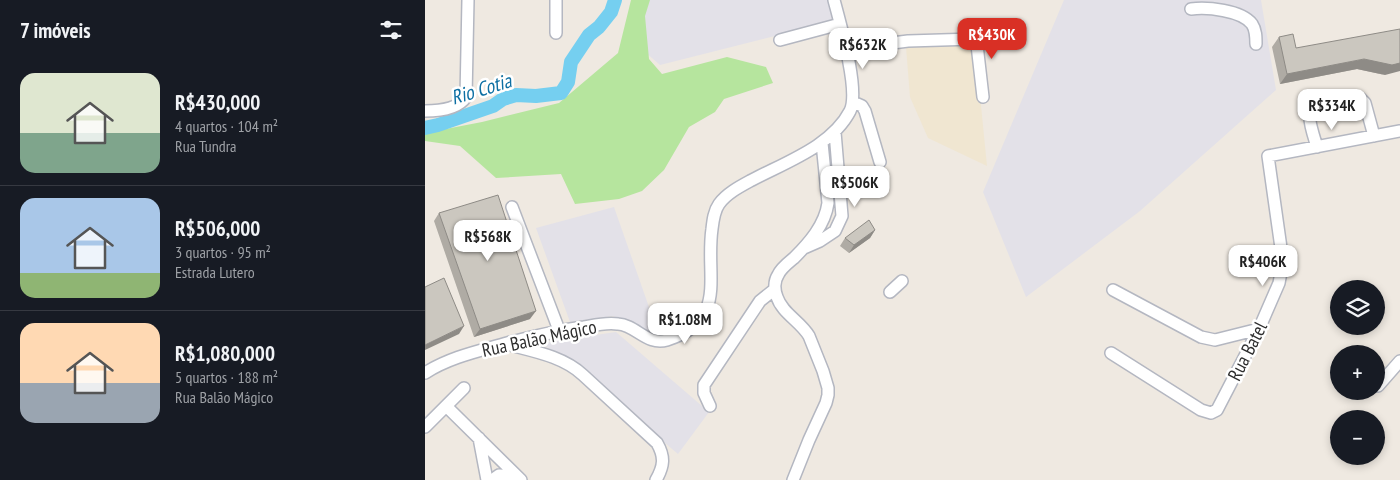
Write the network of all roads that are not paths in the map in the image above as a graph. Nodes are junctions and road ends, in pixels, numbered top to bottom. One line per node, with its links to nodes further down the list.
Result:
1 (468, 0): 12 (street)
2 (556, 0): 6 (street)
3 (834, 0): 5 (street)
4 (1191, 9): 8 (street)
5 (840, 24): 7 (street); 9 (street)
6 (556, 33)
7 (780, 40)
8 (1256, 44)
9 (846, 49): 10 (street); 11 (street)
10 (983, 97)
11 (853, 102): 13 (street, Rua Balão Mágico); 18 (street)
12 (425, 111)
13 (835, 132): 16 (street, Rua Balão Mágico); 21 (street)
14 (1400, 132): 15 (street, Rua Batel)
15 (1374, 136): 17 (street, Rua Batel); 17 (street)
16 (822, 142): 20 (street); 28 (street, Rua Balão Mágico)
17 (1317, 148): 27 (street, Rua Batel)
18 (879, 162)
19 (512, 207): 28 (street)
20 (825, 217): 21 (street); 22 (street)
21 (835, 231): 22 (street)
22 (803, 249): 24 (street)
23 (902, 281): 26 (street)
24 (775, 289): 36 (street); 43 (street)
25 (1113, 290): 27 (street)
26 (890, 292)
27 (1259, 329): 30 (street, Rua Batel)
28 (559, 330): 29 (street, Rua Balão Mágico)
29 (504, 344): 32 (street, Rua Balão Mágico); 42 (street)
30 (1111, 353)
31 (1400, 361): 33 (street)
32 (425, 373)
33 (1385, 378)
34 (464, 388): 35 (street)
35 (446, 406): 37 (street); 38 (street)
36 (710, 406)
37 (425, 427)
38 (479, 438): 39 (street); 41 (street)
39 (487, 480)
40 (491, 480): 41 (street)
41 (521, 480)
42 (656, 480)
43 (793, 480)

